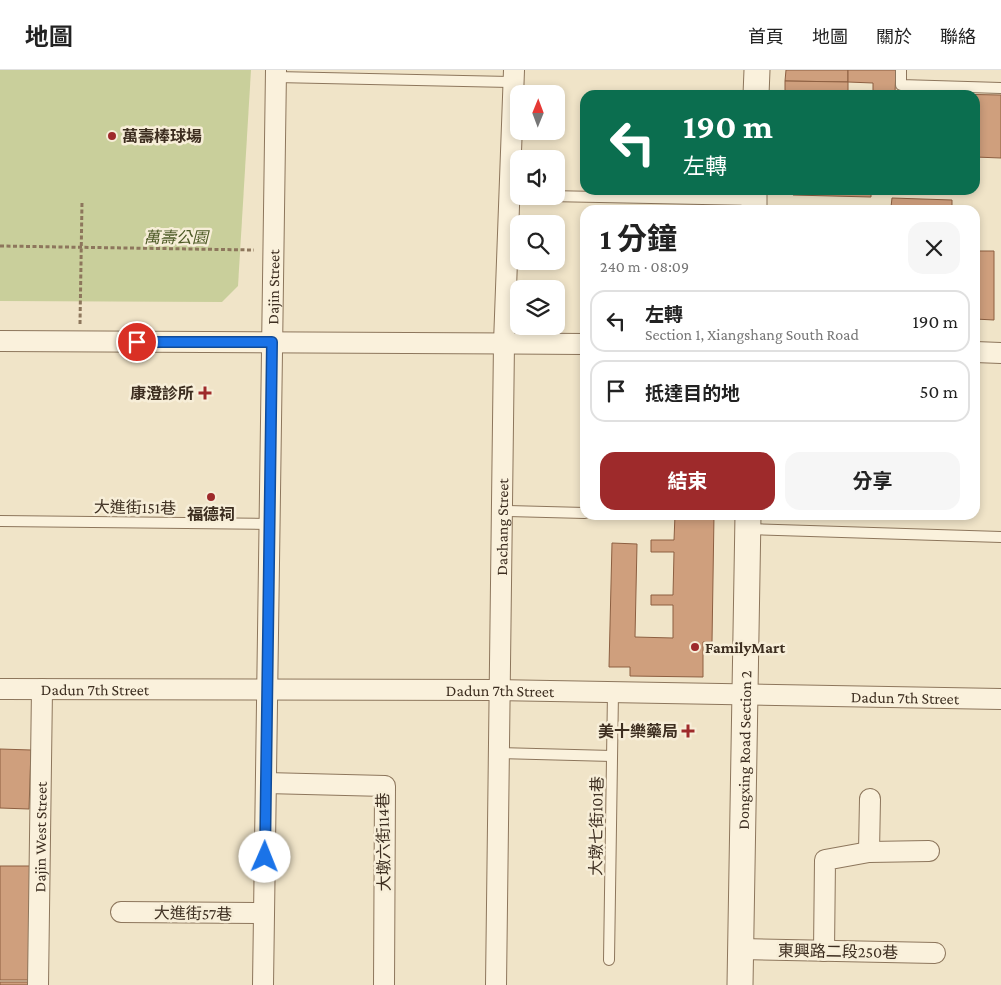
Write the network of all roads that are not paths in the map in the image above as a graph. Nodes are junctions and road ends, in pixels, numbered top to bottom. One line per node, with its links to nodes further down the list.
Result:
1 (757, 70): 6 (street)
2 (902, 70): 5 (lane)
3 (276, 73): 4 (lane); 12 (street, Dajin Street)
4 (514, 76): 7 (street, Dachang Street)
5 (1001, 88)
6 (756, 90)
7 (514, 150)
8 (565, 196): 9 (lane)
9 (754, 200)
10 (513, 205): 13 (street, Dachang Street)
11 (0, 340): 12 (street)
12 (272, 342): 13 (street); 21 (street, Dajin Street)
13 (504, 344): 14 (street); 17 (street, Dachang Street)
14 (580, 344)
15 (980, 352): 16 (street)
16 (1001, 353)
17 (503, 512): 18 (lane); 26 (street, Dachang Street)
18 (580, 513)
19 (0, 521): 21 (lane, 大進街151巷)
20 (748, 522): 22 (lane); 28 (street, Dongxing Road Section 2)
21 (270, 524): 25 (street, Dajin Street)
22 (1001, 537)
23 (0, 689): 24 (street, Dadun 7th Street)
24 (42, 689): 25 (street, Dadun 7th Street); 42 (street, Dajin West Street)
25 (267, 689): 26 (street, Dadun 7th Street); 32 (street, Dajin Street)
26 (499, 690): 27 (street, Dadun 7th Street); 30 (street, Dachang Street)
27 (613, 692): 28 (street, Dadun 7th Street); 31 (lane, 大墩七街101巷)
28 (745, 694): 29 (street, Dadun 7th Street); 38 (street, Dongxing Road Section 2)
29 (1001, 699)
30 (499, 753): 31 (lane); 45 (street, Dachang Street)
31 (612, 756): 41 (lane, 大墩七街101巷)
32 (266, 783): 37 (street, Dajin Street); 44 (street, 大墩六街114巷)
33 (870, 799): 35 (street)
34 (929, 851): 35 (street)
35 (869, 852): 39 (street)
36 (121, 912): 37 (street, 大進街57巷)
37 (264, 913): 43 (street, Dajin Street)
38 (741, 949): 39 (street, 東興路二段250巷); 46 (street, Dongxing Road Section 2)
39 (824, 951): 40 (street, 東興路二段250巷)
40 (935, 953)
41 (609, 960)
42 (38, 985)
43 (263, 985)
44 (384, 985)
45 (496, 985)
46 (740, 985)

